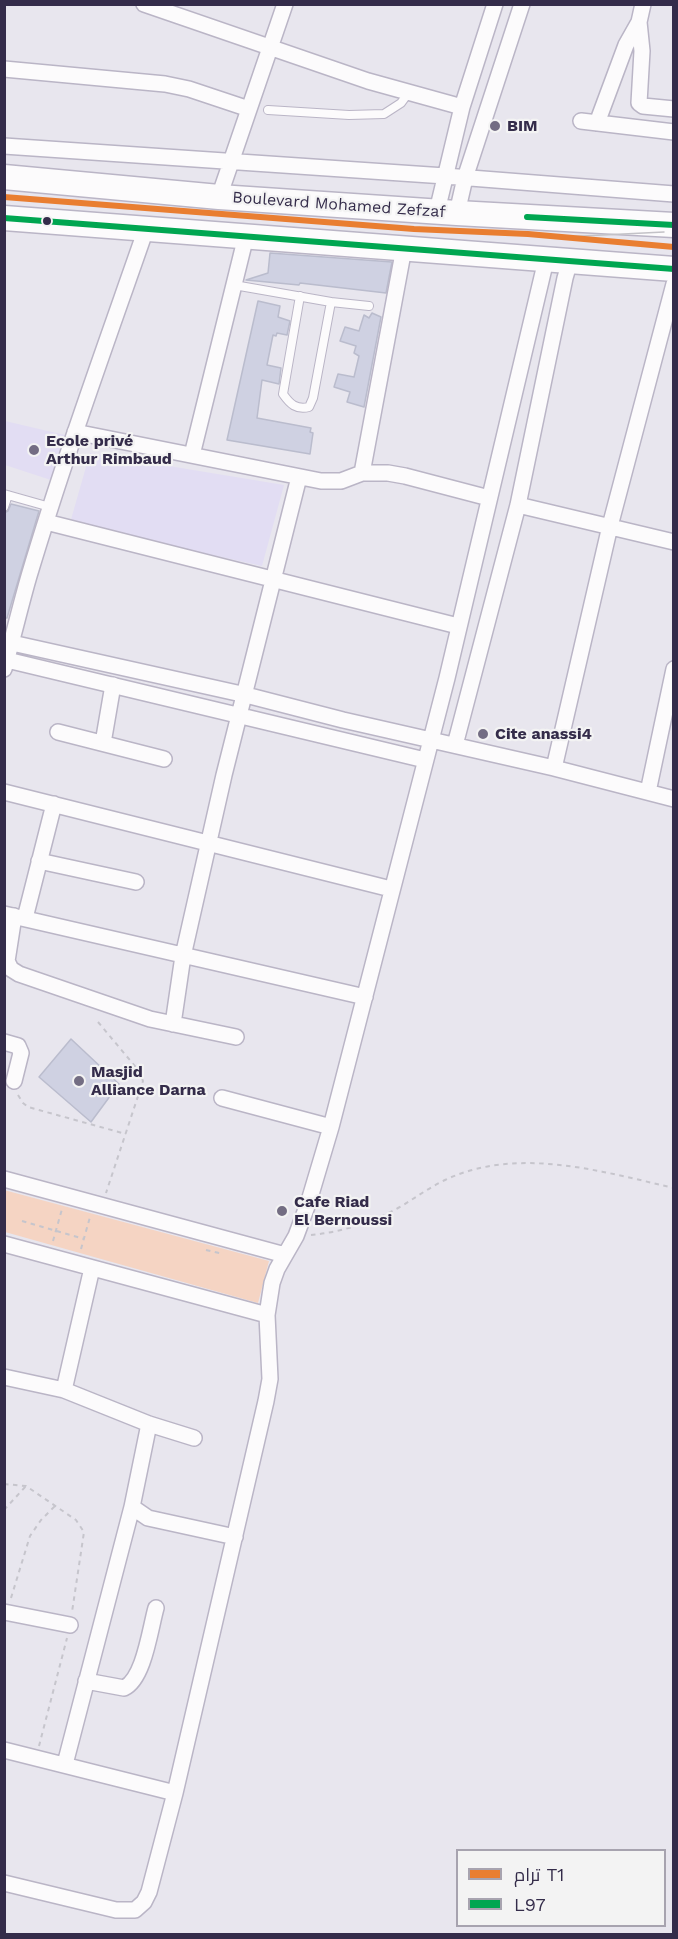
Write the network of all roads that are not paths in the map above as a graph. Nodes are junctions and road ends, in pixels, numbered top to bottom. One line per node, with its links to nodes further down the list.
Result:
1 (144, 4): 7 (street)
2 (285, 4): 7 (street)
3 (495, 4): 10 (street)
4 (522, 4): 19 (street)
5 (643, 4): 6 (street)
6 (639, 22): 13 (street); 14 (street)
7 (271, 48): 9 (street); 11 (street)
8 (4, 69): 11 (street)
9 (408, 92): 10 (street); 12 (lane)
10 (462, 107): 17 (street)
11 (249, 109): 16 (street)
12 (268, 110)
13 (674, 110)
14 (674, 132)
15 (4, 146): 16 (street)
16 (231, 162): 17 (street); 21 (street)
17 (445, 176): 19 (street); 22 (street)
18 (4, 177): 21 (main road, Boulevard Mohamed Zefzaf)
19 (465, 178): 20 (street); 22 (street)
20 (674, 194)
21 (219, 197): 22 (main road, Boulevard Mohamed Zefzaf)
22 (447, 212): 24 (main road, Boulevard Mohamed Zefzaf)
23 (4, 218): 25 (main road)
24 (674, 225)
25 (146, 229): 26 (main road); 36 (street)
26 (246, 236): 27 (main road); 32 (street)
27 (404, 249): 28 (main road); 38 (street)
28 (546, 260): 29 (main road); 41 (street)
29 (570, 261): 30 (main road); 42 (street)
30 (674, 269)
31 (674, 284): 45 (street)
32 (234, 285): 33 (lane); 37 (street)
33 (300, 296): 34 (lane); 34 (lane)
34 (331, 302): 35 (lane)
35 (369, 306)
36 (75, 432): 37 (street); 44 (street)
37 (192, 455): 39 (street)
38 (362, 472): 39 (street); 41 (street)
39 (299, 477): 47 (street)
40 (6, 494): 43 (lane); 44 (lane)
41 (489, 498): 48 (street)
42 (518, 505): 45 (street); 58 (street)
43 (4, 507)
44 (48, 515): 47 (street); 49 (street)
45 (610, 526): 46 (street); 61 (street)
46 (674, 542)
47 (274, 580): 48 (street); 53 (street)
48 (458, 626): 56 (street)
49 (12, 643): 50 (street); 53 (street)
50 (6, 664): 52 (street)
51 (674, 669): 63 (street)
52 (113, 685): 54 (street); 57 (street)
53 (246, 694): 54 (street); 56 (street)
54 (239, 716): 60 (street); 66 (street)
55 (58, 732): 57 (street)
56 (431, 739): 58 (street); 60 (street)
57 (103, 743): 59 (street)
58 (455, 745): 61 (street)
59 (164, 759)
60 (424, 760): 69 (street)
61 (554, 768): 63 (street)
62 (4, 792): 65 (street)
63 (648, 792): 64 (street)
64 (674, 799)
65 (54, 804): 66 (street); 67 (street)
66 (209, 843): 69 (street); 71 (street)
67 (39, 861): 68 (street); 70 (street)
68 (136, 882)
69 (391, 889): 72 (street)
70 (14, 916): 71 (street); 73 (street)
71 (183, 956): 72 (street); 73 (street)
72 (365, 997): 78 (street)
73 (173, 1024): 74 (street)
74 (236, 1037)
75 (4, 1042): 76 (street)
76 (14, 1081)
77 (222, 1098): 78 (street)
78 (331, 1126): 81 (street)
79 (4, 1179): 81 (street)
80 (4, 1244): 82 (street)
81 (285, 1255): 83 (street)
82 (92, 1268): 83 (street); 85 (street)
83 (267, 1315): 89 (street)
84 (4, 1377): 85 (street)
85 (64, 1390): 86 (street)
86 (149, 1424): 87 (street); 88 (street)
87 (194, 1438)
88 (132, 1507): 89 (street); 93 (street)
89 (235, 1537): 96 (street)
90 (156, 1608): 93 (street)
91 (5, 1612): 92 (street)
92 (70, 1625)
93 (86, 1681): 95 (street)
94 (4, 1750): 95 (street)
95 (65, 1764): 96 (street)
96 (175, 1793): 97 (street)
97 (4, 1883)

